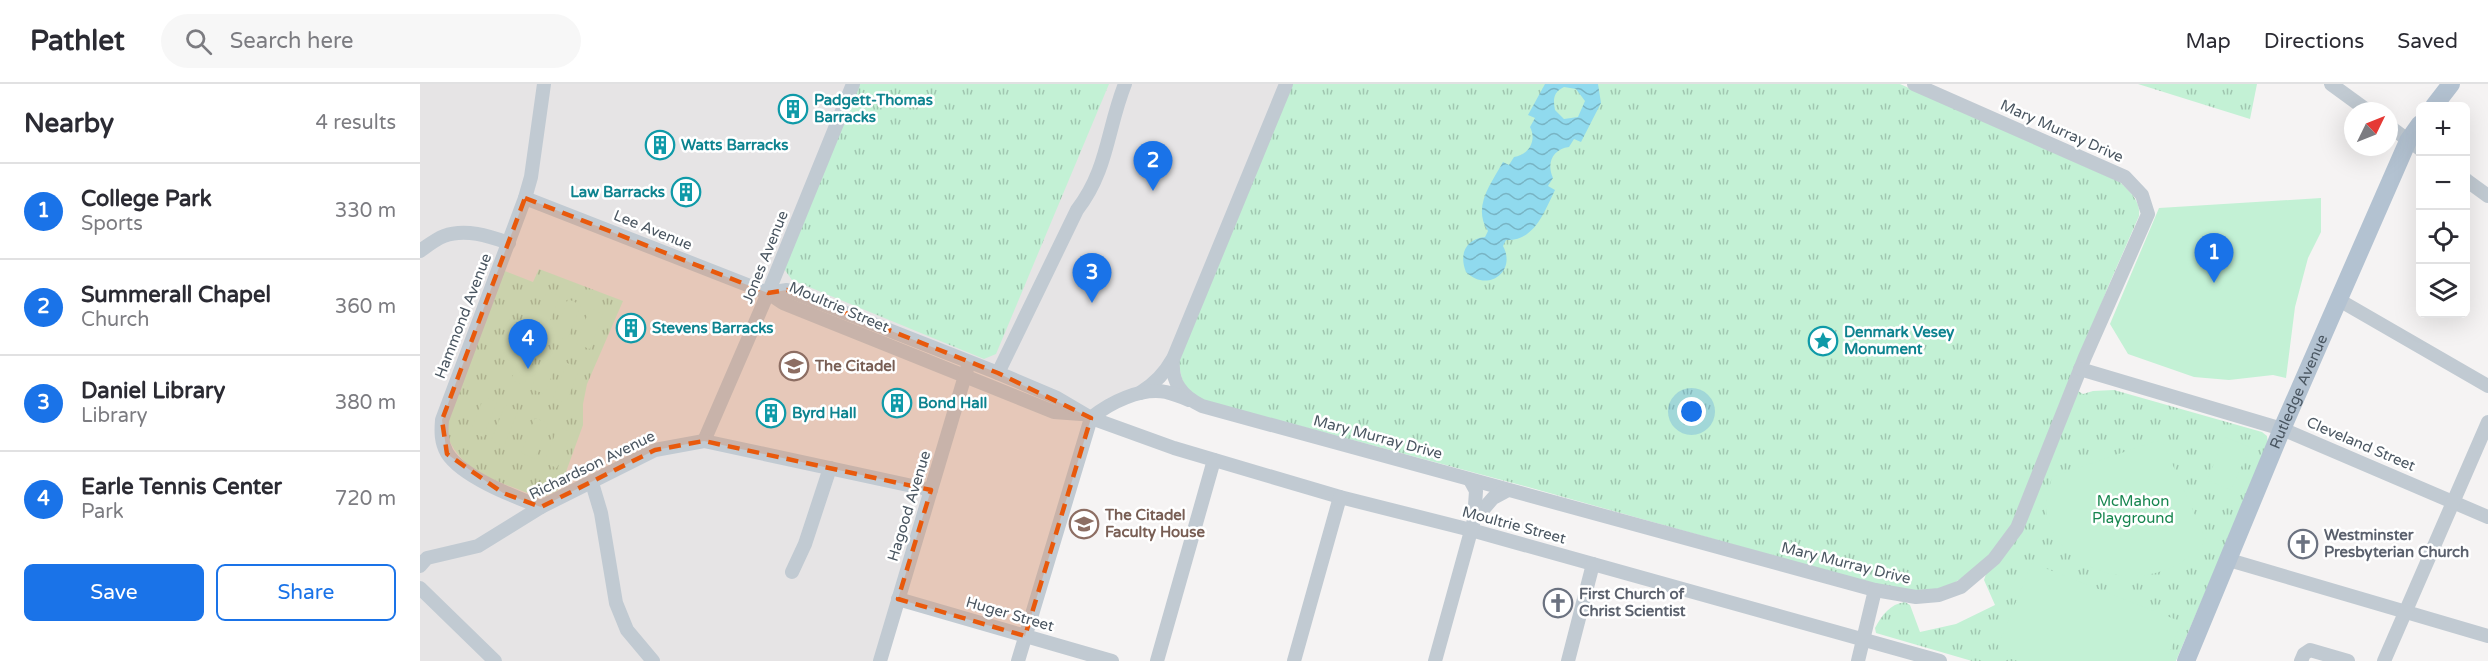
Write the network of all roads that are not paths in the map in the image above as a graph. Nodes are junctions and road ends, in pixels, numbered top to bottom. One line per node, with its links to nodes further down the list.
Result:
1 (544, 84): 14 (street, Hammond Avenue)
2 (853, 84): 17 (street, Jones Avenue)
3 (1125, 84): 22 (street)
4 (1286, 84): 19 (street)
5 (1914, 84): 21 (street, Mary Murray Drive)
6 (2331, 84): 8 (street)
7 (2451, 84): 9 (main road)
8 (2356, 102)
9 (2437, 102)
10 (2398, 133): 11 (street)
11 (2414, 145): 18 (main road, Rutledge Avenue)
12 (2470, 183): 13 (street)
13 (2488, 196)
14 (525, 198): 15 (street, Hammond Avenue); 17 (street, Lee Avenue)
15 (508, 243): 16 (street); 39 (street, Hammond Avenue)
16 (420, 251)
17 (768, 294): 20 (street, Moultrie Street); 23 (street, Moultrie Street); 30 (street, Jones Avenue)
18 (2339, 300): 24 (street); 29 (main road, Rutledge Avenue)
19 (1173, 359): 25 (street); 26 (street)
20 (969, 362): 22 (street, Moultrie Street); 23 (street, Hagood Avenue)
21 (2080, 369): 29 (street, Cleveland Street); 47 (street, Mary Murray Drive)
22 (998, 373): 27 (street, Moultrie Street)
23 (964, 376): 27 (street, Moultrie Street); 35 (street, Hagood Avenue)
24 (2488, 386)
25 (1138, 394): 26 (street, Mary Murray Drive); 27 (street)
26 (1191, 400): 33 (street, Mary Murray Drive)
27 (1087, 416): 31 (street, Moultrie Street); 50 (street)
28 (2488, 422): 38 (street)
29 (2282, 429): 38 (street, Cleveland Street); 42 (main road, Rutledge Avenue)
30 (704, 441): 32 (street, Richardson Avenue); 34 (street, Richardson Avenue)
31 (1214, 460): 37 (street, Moultrie Street); 58 (street)
32 (830, 468): 35 (street, Richardson Avenue); 45 (street)
33 (1470, 480): 36 (street, Mary Murray Drive); 41 (street)
34 (592, 483): 39 (street, Richardson Avenue); 54 (street)
35 (931, 490): 48 (street, Hagood Avenue)
36 (1506, 491): 41 (street); 47 (street, Mary Murray Drive)
37 (1340, 497): 41 (street, Moultrie Street); 59 (street)
38 (2453, 502): 40 (street, Cleveland Street); 49 (street)
39 (541, 507): 44 (street, Richardson Avenue)
40 (2488, 517)
41 (1473, 525): 43 (street, Moultrie Street); 60 (street)
42 (2229, 560): 49 (street); 64 (main road, Rutledge Avenue)
43 (1593, 564): 52 (street, Moultrie Street); 61 (street)
44 (420, 566)
45 (792, 572)
46 (420, 588): 53 (street)
47 (1875, 590): 52 (street)
48 (898, 599): 50 (street, Huger Street); 55 (street, Hagood Avenue)
49 (2406, 613): 51 (street); 67 (street)
50 (1025, 636): 56 (street); 57 (street, Huger Street)
51 (2488, 636)
52 (1864, 641): 62 (street); 63 (street, Moultrie Street)
53 (495, 661)
54 (653, 661)
55 (880, 661)
56 (1018, 661)
57 (1112, 661)
58 (1157, 661)
59 (1293, 661)
60 (1435, 661)
61 (1568, 661)
62 (1858, 661)
63 (1940, 661)
64 (2186, 661)
65 (2301, 661): 66 (street)
66 (2348, 661)
67 (2385, 661)

